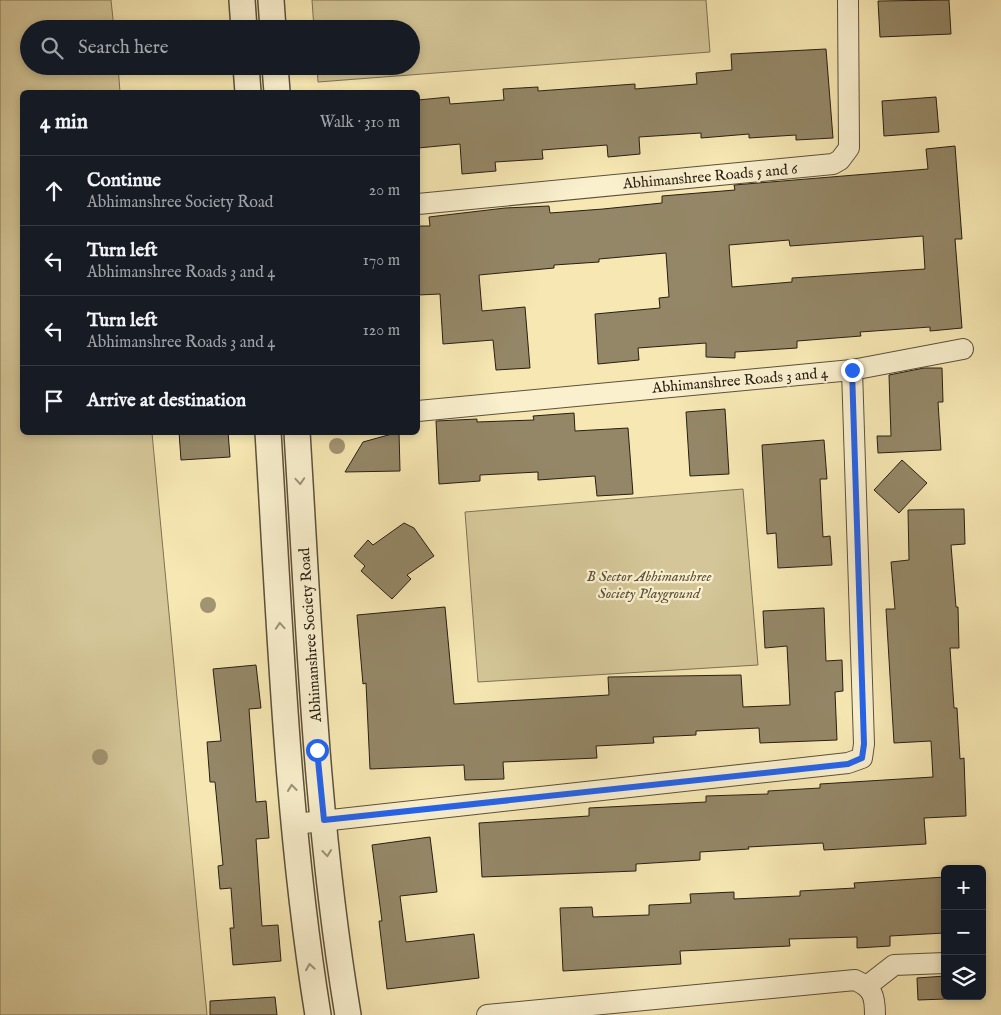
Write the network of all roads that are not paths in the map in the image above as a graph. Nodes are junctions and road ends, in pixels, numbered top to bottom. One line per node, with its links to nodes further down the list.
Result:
1 (242, 0): 4 (street)
2 (271, 0): 5 (street)
3 (848, 0): 10 (street, Abhimanshree Roads 5 and 6)
4 (243, 20)
5 (272, 20)
6 (247, 75): 8 (street)
7 (276, 75): 9 (street)
8 (248, 90)
9 (277, 90)
10 (420, 204)
11 (963, 349): 12 (street, Abhimanshree Roads 3 and 4)
12 (852, 370): 13 (street, Abhimanshree Roads 3 and 4); 16 (street)
13 (420, 411)
14 (268, 435): 17 (street, Abhimanshree Society Road, one-way to 14)
15 (297, 435): 16 (street, Abhimanshree Society Road, one-way to 16)
16 (324, 820): 17 (street); 21 (street, Abhimanshree Society Road, one-way to 21)
17 (295, 824): 20 (street, Abhimanshree Society Road, one-way to 17)
18 (941, 963): 19 (street)
19 (867, 986): 22 (street); 23 (street)
20 (318, 1015)
21 (348, 1015)
22 (487, 1015)
23 (875, 1015)

